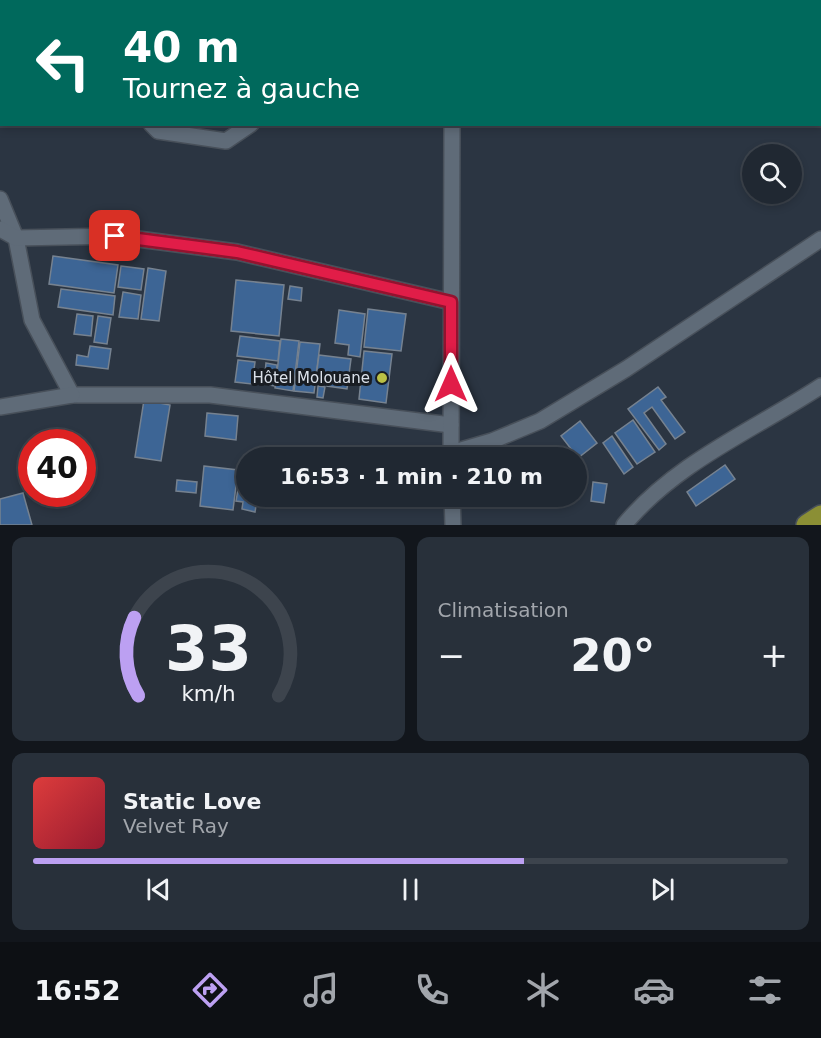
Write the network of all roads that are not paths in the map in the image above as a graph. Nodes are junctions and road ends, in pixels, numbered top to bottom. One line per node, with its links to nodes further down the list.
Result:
1 (153, 126): 2 (street)
2 (248, 126)
3 (452, 126): 8 (street)
4 (0, 199): 6 (street)
5 (0, 229): 6 (street)
6 (16, 238): 8 (street); 10 (street)
7 (821, 239): 14 (street)
8 (451, 302): 12 (street)
9 (821, 386): 18 (street)
10 (72, 395): 11 (street); 12 (street)
11 (0, 407)
12 (451, 425): 13 (street)
13 (451, 447)
14 (474, 447)
15 (452, 507): 17 (street)
16 (821, 516): 19 (highway)
17 (453, 525)
18 (624, 525)
19 (807, 525)

